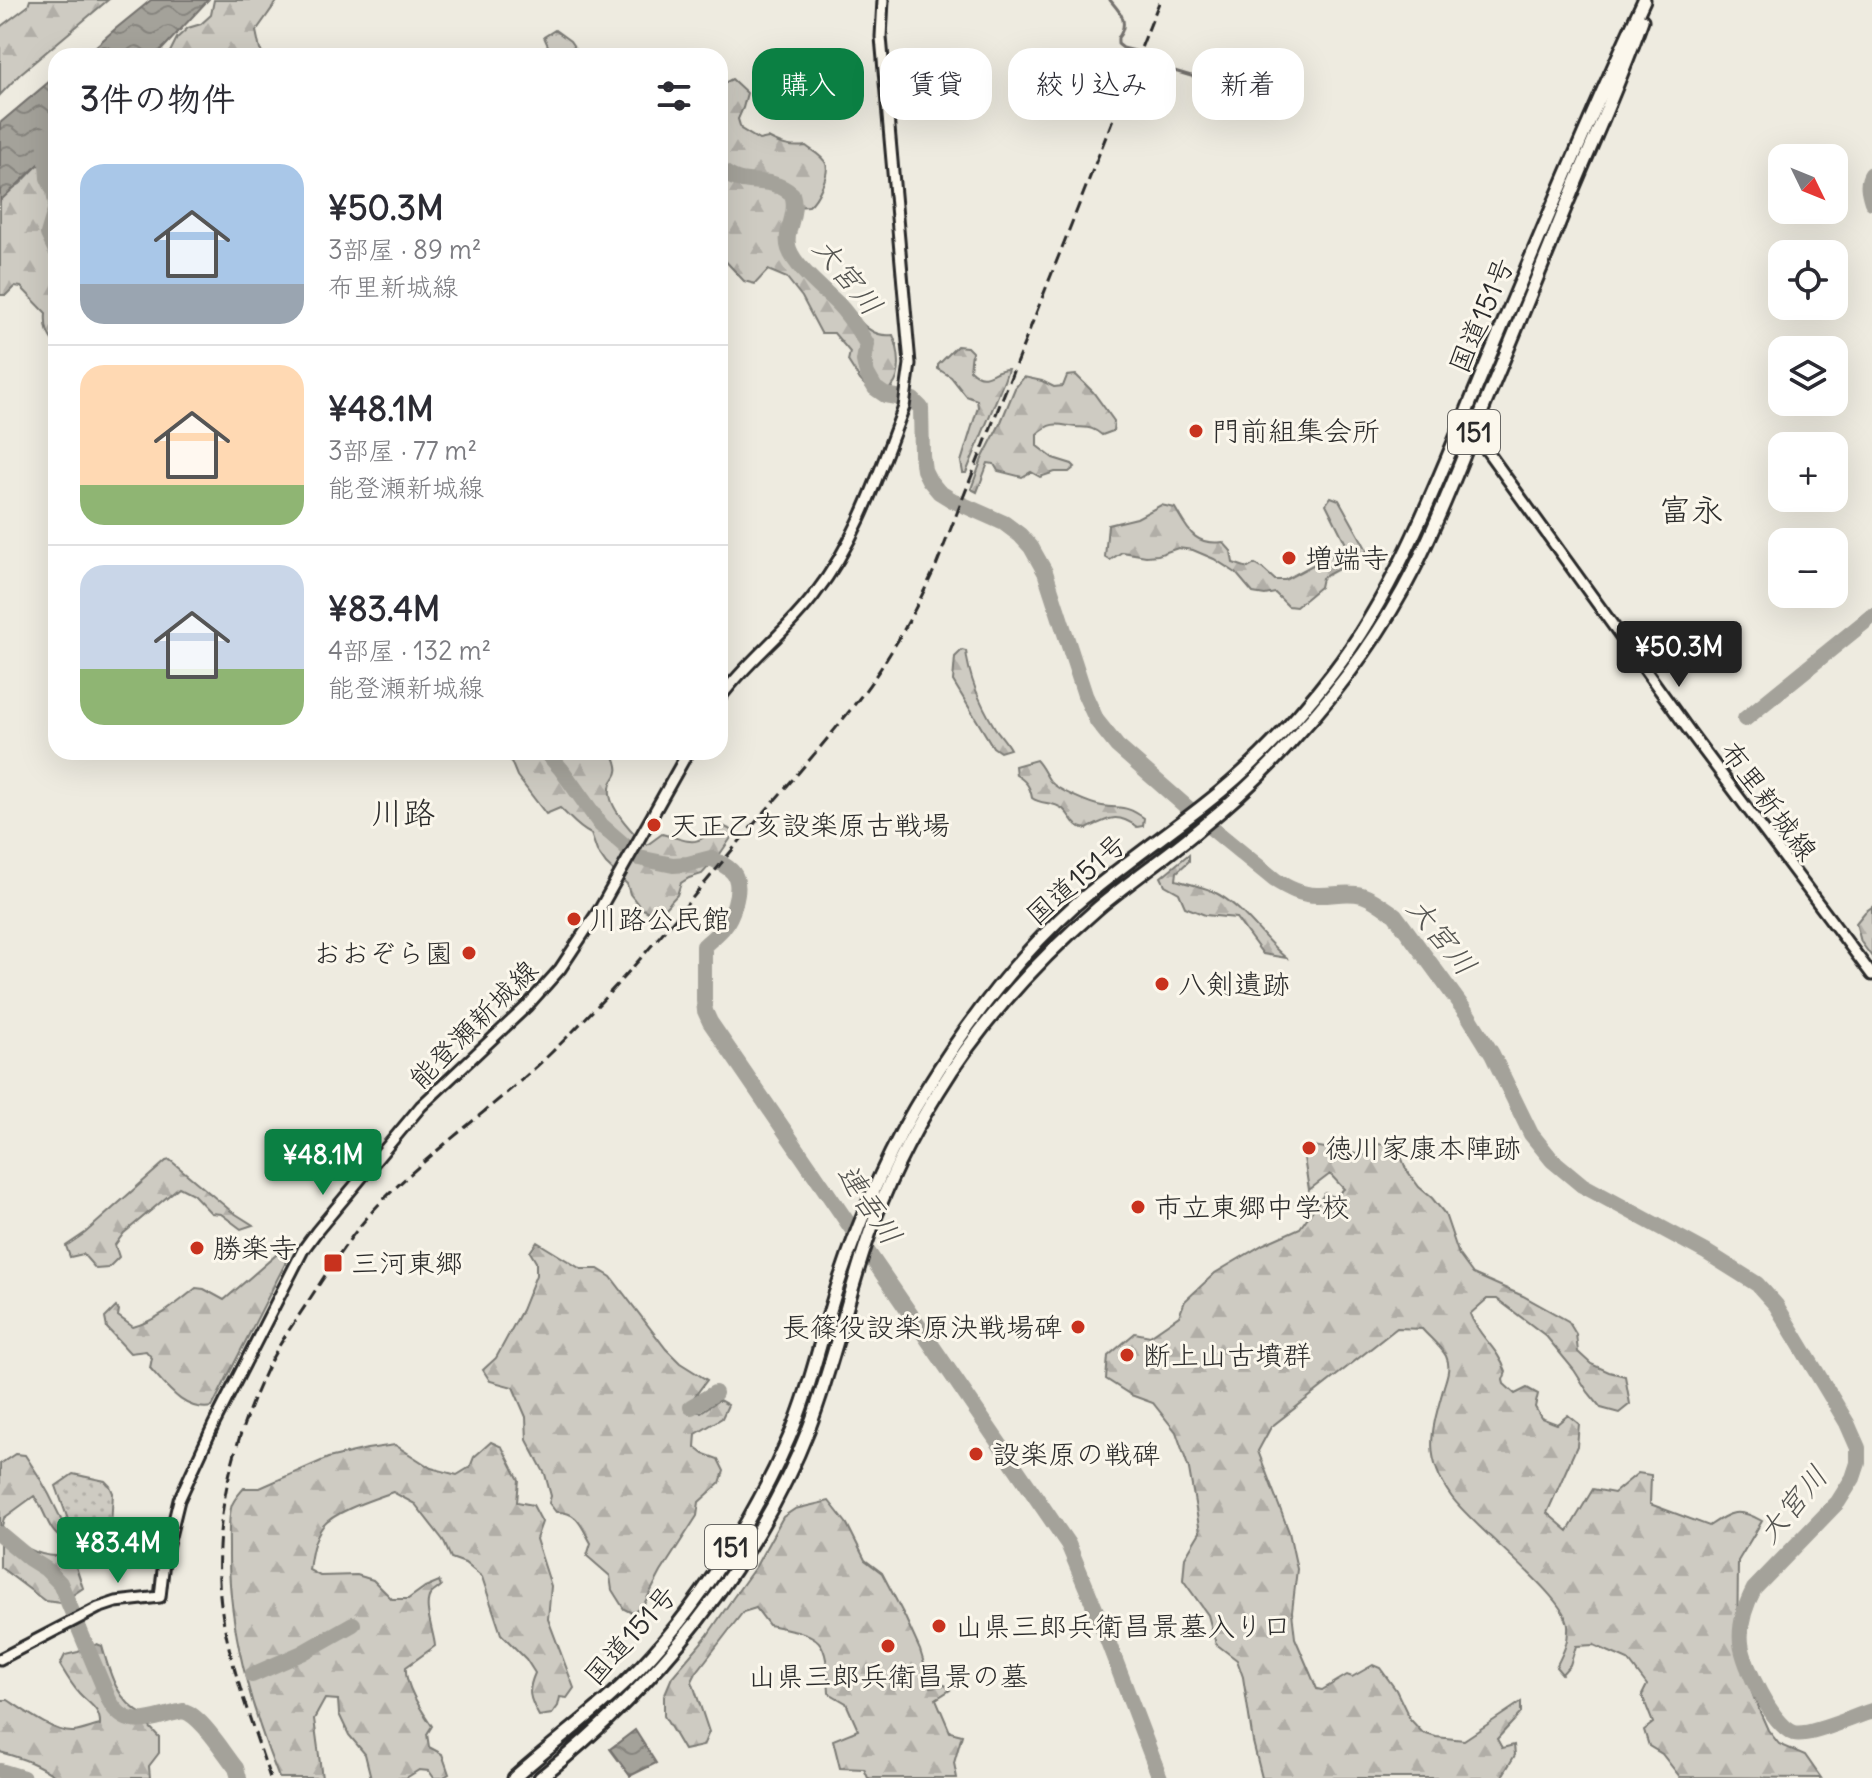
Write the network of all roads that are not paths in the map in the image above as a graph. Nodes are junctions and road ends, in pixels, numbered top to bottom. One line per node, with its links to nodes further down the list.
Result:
1 (883, 0): 5 (main road)
2 (1647, 0): 3 (highway, 国道151号 / 151); 4 (highway, 国道151号 / 151)
3 (1464, 419): 4 (main road, 布里新城線); 9 (highway, 国道151号 / 151)
4 (1474, 431): 7 (main road, 布里新城線); 10 (highway, 国道151号 / 151)
5 (728, 689)
6 (684, 760): 8 (main road, 能登瀬新城線)
7 (1872, 975)
8 (0, 1659)
9 (514, 1778)
10 (540, 1778)

